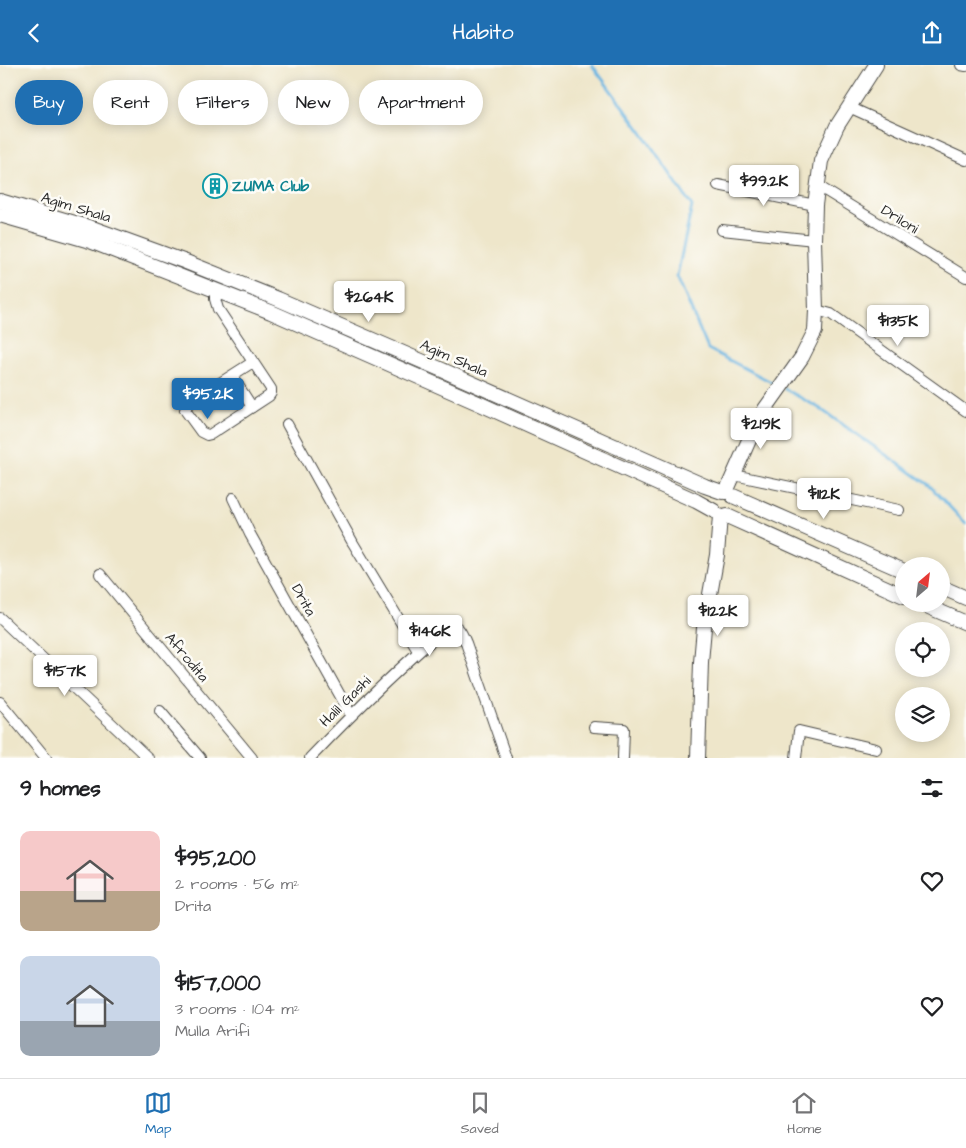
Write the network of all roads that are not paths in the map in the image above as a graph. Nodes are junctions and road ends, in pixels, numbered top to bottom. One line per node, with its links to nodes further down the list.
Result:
1 (876, 65): 4 (main road)
2 (961, 65): 3 (street)
3 (966, 66)
4 (849, 107): 5 (street); 7 (main road)
5 (966, 160)
6 (718, 185): 9 (street)
7 (818, 187): 9 (main road); 13 (street, Driloni)
8 (0, 201): 22 (main road, Agim Shala)
9 (815, 205): 12 (main road)
10 (0, 215): 14 (main road, Agim Shala)
11 (722, 230): 12 (street)
12 (814, 240): 15 (main road)
13 (966, 277)
14 (215, 290): 16 (street); 25 (main road, Agim Shala)
15 (816, 310): 19 (street); 21 (main road)
16 (254, 362): 17 (street); 18 (street)
17 (232, 376): 18 (street); 18 (street)
18 (252, 407)
19 (966, 411)
20 (287, 424): 34 (street)
21 (734, 475): 22 (main road); 24 (street)
22 (727, 493): 25 (main road); 25 (main road); 26 (main road, Agim Shala)
23 (233, 498): 37 (street, Drita)
24 (899, 510)
25 (720, 514): 29 (main road, Agim Shala); 47 (main road)
26 (895, 567)
27 (100, 574): 43 (street, Afrodita)
28 (950, 591): 30 (main road)
29 (895, 592)
30 (966, 598)
31 (943, 613): 33 (main road)
32 (0, 618): 41 (street)
33 (966, 623)
34 (418, 651): 37 (street, Halil Gashi); 45 (street, Halil Gashi)
35 (0, 702): 40 (street)
36 (160, 711): 42 (street)
37 (351, 715): 44 (street, Halil Gashi)
38 (594, 727): 46 (street)
39 (876, 749): 48 (street)
40 (46, 758)
41 (148, 758)
42 (200, 758)
43 (252, 758)
44 (310, 758)
45 (506, 758)
46 (623, 758)
47 (698, 758)
48 (796, 758)

